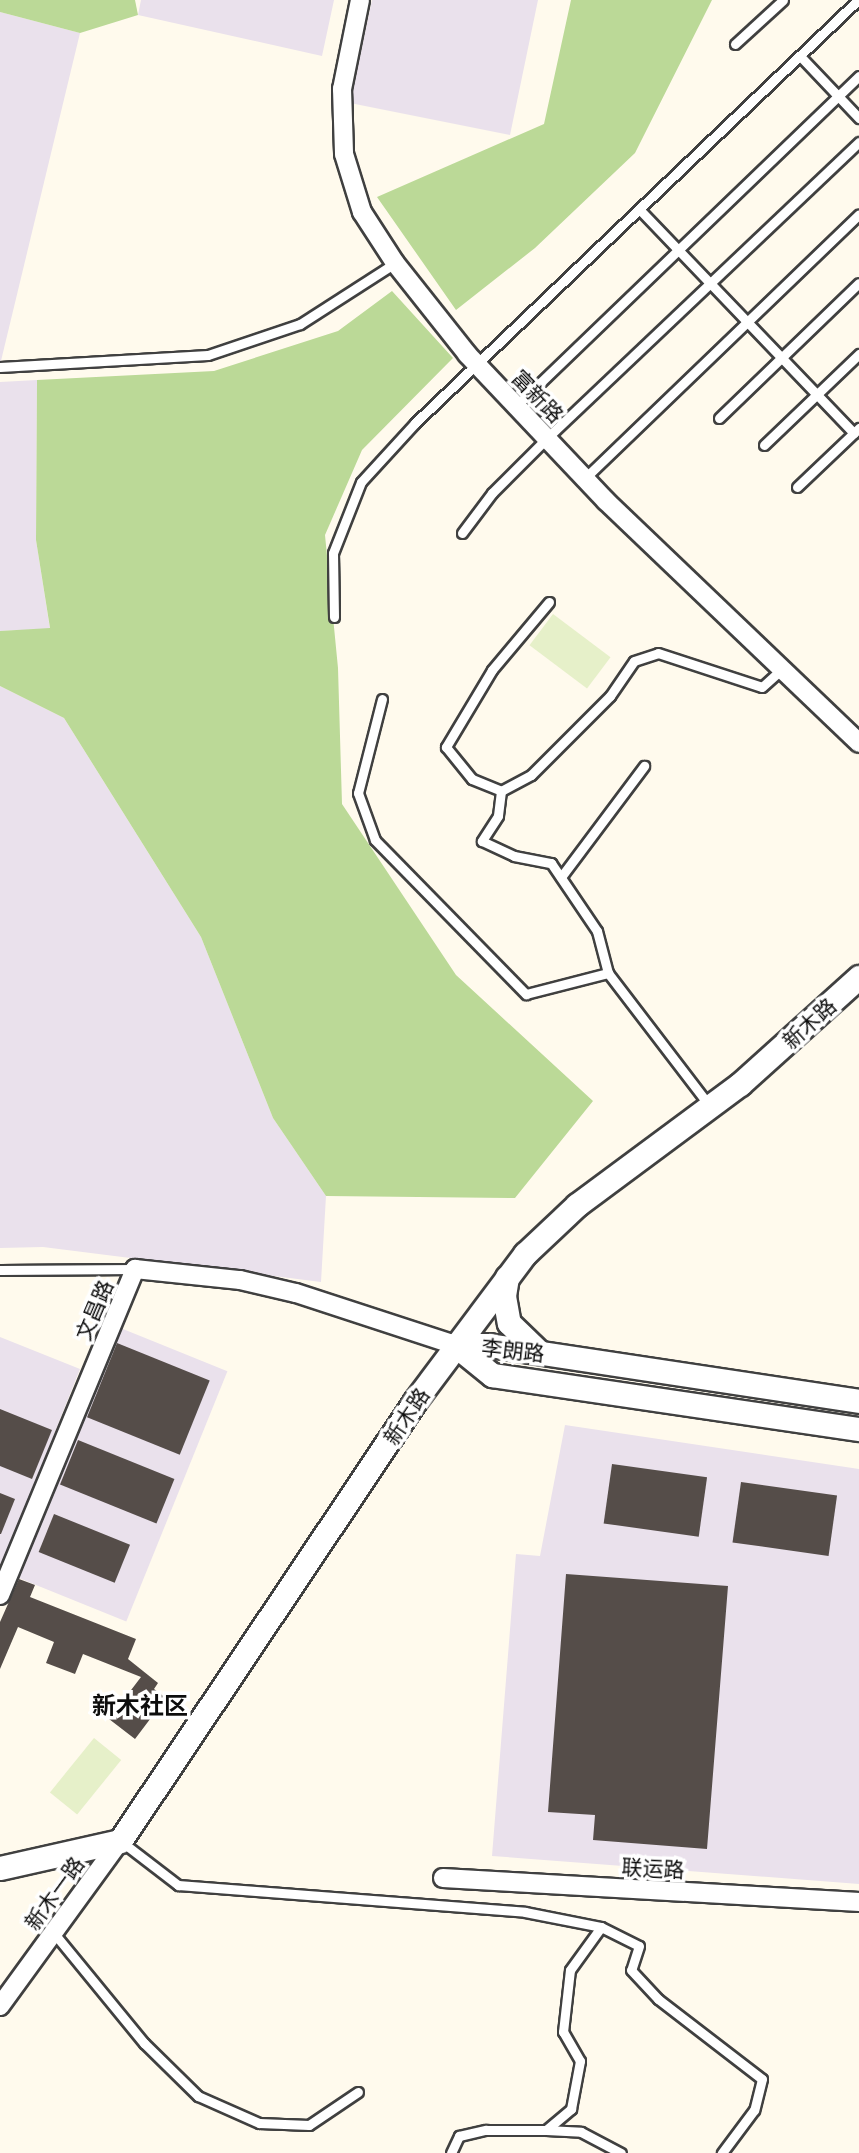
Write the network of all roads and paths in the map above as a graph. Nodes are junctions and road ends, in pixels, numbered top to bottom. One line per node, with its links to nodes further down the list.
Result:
1 (360, 0): 13 (street, 富新路)
2 (783, 0): 4 (lane)
3 (858, 0): 5 (lane)
4 (735, 44)
5 (800, 56): 7 (lane); 10 (lane)
6 (859, 76): 7 (lane)
7 (838, 96): 8 (lane); 12 (lane)
8 (859, 118)
9 (859, 142): 14 (lane)
10 (640, 210): 12 (lane); 19 (lane)
11 (859, 214): 16 (lane)
12 (678, 250): 14 (lane); 22 (lane)
13 (395, 263): 19 (street, 富新路); 20 (lane)
14 (710, 283): 16 (lane); 25 (lane)
15 (859, 283): 18 (lane)
16 (747, 321): 18 (lane); 27 (lane)
17 (859, 354): 21 (lane)
18 (782, 358): 21 (lane); 23 (lane)
19 (479, 366): 22 (street, 富新路); 31 (lane)
20 (0, 367)
21 (817, 394): 24 (lane); 26 (lane)
22 (516, 406): 25 (street, 富新路)
23 (719, 418)
24 (856, 431): 28 (lane)
25 (547, 438): 27 (street, 富新路); 29 (lane)
26 (764, 446)
27 (584, 478): 32 (street, 富新路)
28 (797, 487)
29 (462, 533)
30 (549, 602): 36 (lane)
31 (334, 617)
32 (782, 669): 34 (street, 富新路); 36 (lane)
33 (382, 699): 38 (lane)
34 (859, 743)
35 (644, 766): 37 (lane)
36 (501, 791): 37 (lane)
37 (561, 877): 38 (lane)
38 (608, 973): 40 (lane)
39 (859, 977): 40 (street, 新木路)
40 (710, 1106): 43 (street, 新木路)
41 (135, 1269): 42 (lane); 44 (street, 文昌路); 48 (street, 文昌路)
42 (0, 1270)
43 (507, 1276): 44 (street, 新木路); 45 (street)
44 (455, 1345): 45 (street, 李朗路); 47 (street, 李朗路); 49 (street, 新木路)
45 (541, 1353): 46 (street, 李朗路)
46 (859, 1401)
47 (859, 1429)
48 (0, 1595)
49 (120, 1841): 50 (street); 53 (lane); 54 (street, 新木一路)
50 (0, 1868)
51 (443, 1878): 52 (street, 联运路)
52 (859, 1902)
53 (601, 1927): 57 (lane); 60 (lane)
54 (53, 1932): 55 (street, 新木一路); 56 (lane)
55 (0, 2006)
56 (358, 2092)
57 (546, 2130): 58 (lane); 59 (lane)
58 (451, 2153)
59 (621, 2153)
60 (722, 2153)

